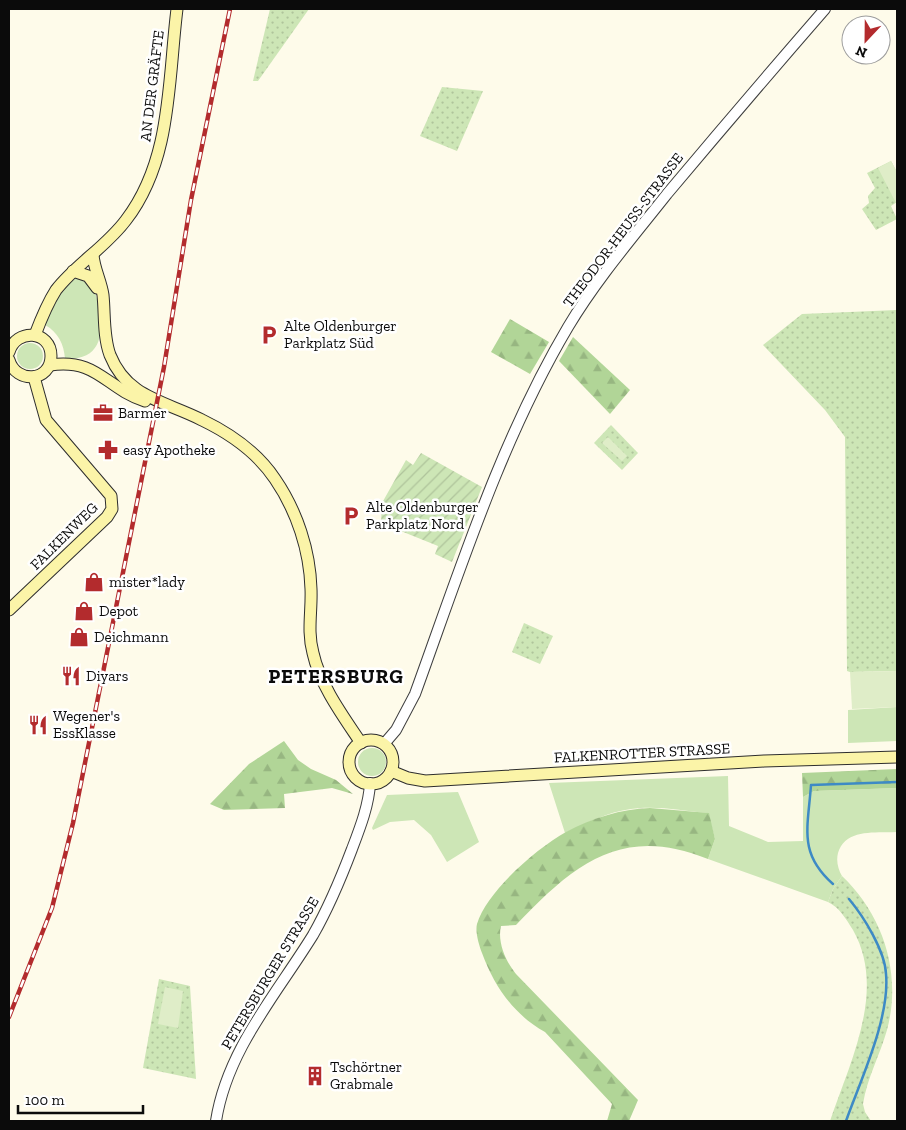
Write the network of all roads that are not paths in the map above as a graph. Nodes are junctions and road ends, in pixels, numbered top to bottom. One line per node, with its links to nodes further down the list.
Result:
1 (177, 9): 3 (main road, AN DER GRÄFTE)
2 (825, 9): 14 (street, THEODOR-HEUSS-STRASSE)
3 (93, 255): 4 (main road, AN DER GRÄFTE); 5 (main road)
4 (73, 271): 5 (main road); 6 (main road, AN DER GRÄFTE)
5 (104, 304): 11 (main road)
6 (35, 335): 7 (main road); 9 (main road)
7 (9, 352)
8 (9, 360): 10 (main road)
9 (50, 365): 10 (main road); 11 (main road)
10 (34, 377): 12 (main road, FALKENWEG)
11 (173, 408): 13 (main road)
12 (9, 610)
13 (361, 742): 14 (main road); 17 (main road)
14 (384, 744): 16 (main road)
15 (897, 757): 16 (main road, FALKENROTTER STRASSE)
16 (391, 771): 17 (main road)
17 (370, 783): 18 (street, PETERSBURGER STRASSE)
18 (216, 1121)

